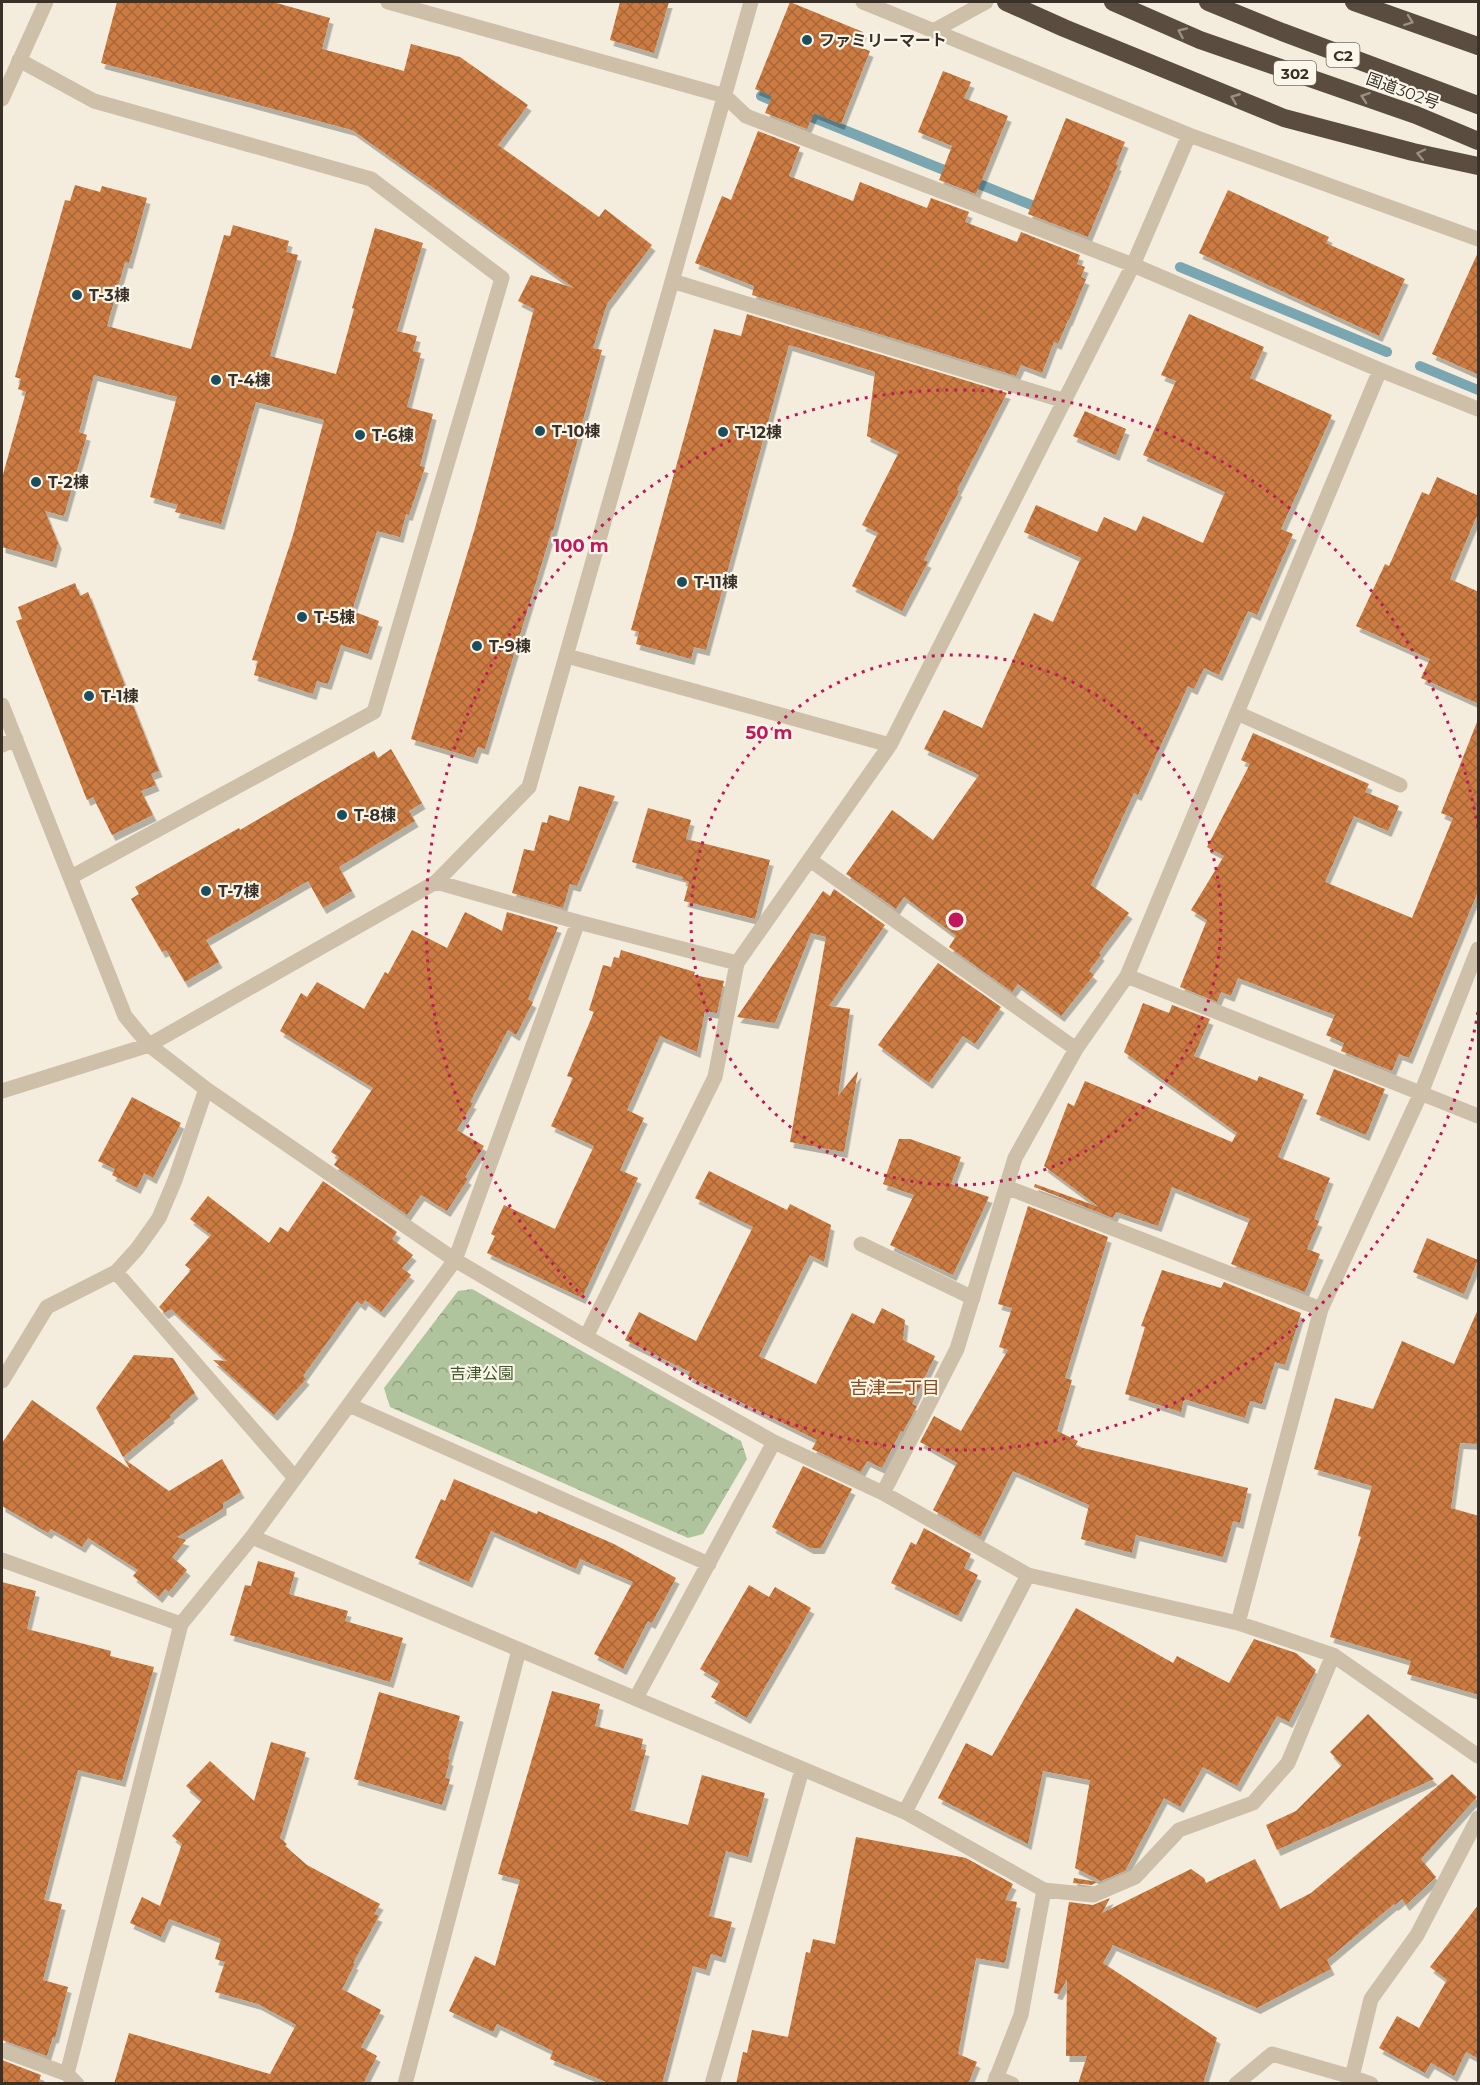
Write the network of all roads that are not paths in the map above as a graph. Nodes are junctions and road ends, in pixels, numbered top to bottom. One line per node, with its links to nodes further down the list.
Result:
1 (46, 2): 13 (street)
2 (388, 2): 14 (street)
3 (752, 2): 14 (street)
4 (863, 2): 10 (street)
5 (986, 2): 10 (street)
6 (1006, 2): 20 (highway, one-way to 6)
7 (1113, 2): 19 (highway, 国道302号 / 302, one-way to 7)
8 (1209, 2): 11 (highway, C2)
9 (1354, 2): 12 (highway, one-way to 12)
10 (935, 30): 18 (street)
11 (1282, 32): 16 (highway, C2); 17 (highway)
12 (1479, 46)
13 (19, 60): 15 (street); 35 (street)
14 (724, 96): 22 (street); 23 (street)
15 (2, 99)
16 (1479, 105)
17 (1479, 118)
18 (1190, 135): 21 (street); 22 (street)
19 (1479, 141)
20 (1479, 166)
21 (1479, 239)
22 (1133, 265): 24 (street); 25 (street)
23 (672, 281): 25 (street); 27 (street)
24 (1380, 370): 26 (street); 29 (street)
25 (1065, 401): 32 (street)
26 (1479, 409)
27 (567, 656): 32 (street); 36 (street)
28 (2, 705): 30 (street)
29 (1238, 713): 33 (street); 40 (street)
30 (16, 739): 31 (street); 35 (street)
31 (2, 745)
32 (890, 746): 34 (street)
33 (1400, 785)
34 (810, 860): 39 (street); 42 (street)
35 (71, 877): 41 (street)
36 (436, 882): 37 (street); 41 (street)
37 (578, 922): 39 (street); 49 (street)
38 (1479, 949): 45 (street)
39 (737, 963): 53 (street)
40 (1127, 976): 42 (street); 45 (street)
41 (149, 1045): 43 (street); 44 (street)
42 (1076, 1050): 47 (street)
43 (206, 1089): 49 (street); 50 (street)
44 (2, 1091)
45 (1421, 1093): 46 (street); 52 (street)
46 (1479, 1116)
47 (1006, 1187): 51 (street); 52 (street)
48 (861, 1244): 51 (street)
49 (455, 1260): 53 (street); 55 (street)
50 (116, 1272): 54 (street); 57 (street)
51 (974, 1298): 58 (street)
52 (1321, 1309): 63 (street)
53 (586, 1337): 56 (street)
54 (2, 1381)
55 (349, 1405): 57 (street); 61 (street)
56 (774, 1442): 58 (street); 61 (street)
57 (295, 1478): 59 (street)
58 (884, 1493): 62 (street)
59 (252, 1537): 64 (street); 65 (street)
60 (2, 1560): 64 (street)
61 (709, 1564): 67 (street)
62 (1028, 1575): 63 (street); 70 (street)
63 (1238, 1623): 66 (street)
64 (181, 1624): 75 (street)
65 (519, 1650): 67 (street); 77 (street)
66 (1333, 1656): 68 (street); 72 (street)
67 (636, 1698): 69 (street)
68 (1479, 1756)
69 (802, 1770): 70 (street); 78 (street)
70 (905, 1812): 72 (street)
71 (1479, 1818): 74 (street)
72 (1044, 1890): 76 (street)
73 (2, 2050): 75 (street)
74 (1352, 2077): 80 (street); 81 (street)
75 (72, 2079)
76 (995, 2080): 79 (street)
77 (405, 2084)
78 (712, 2084)
79 (1012, 2084)
80 (1236, 2084)
81 (1371, 2084)

